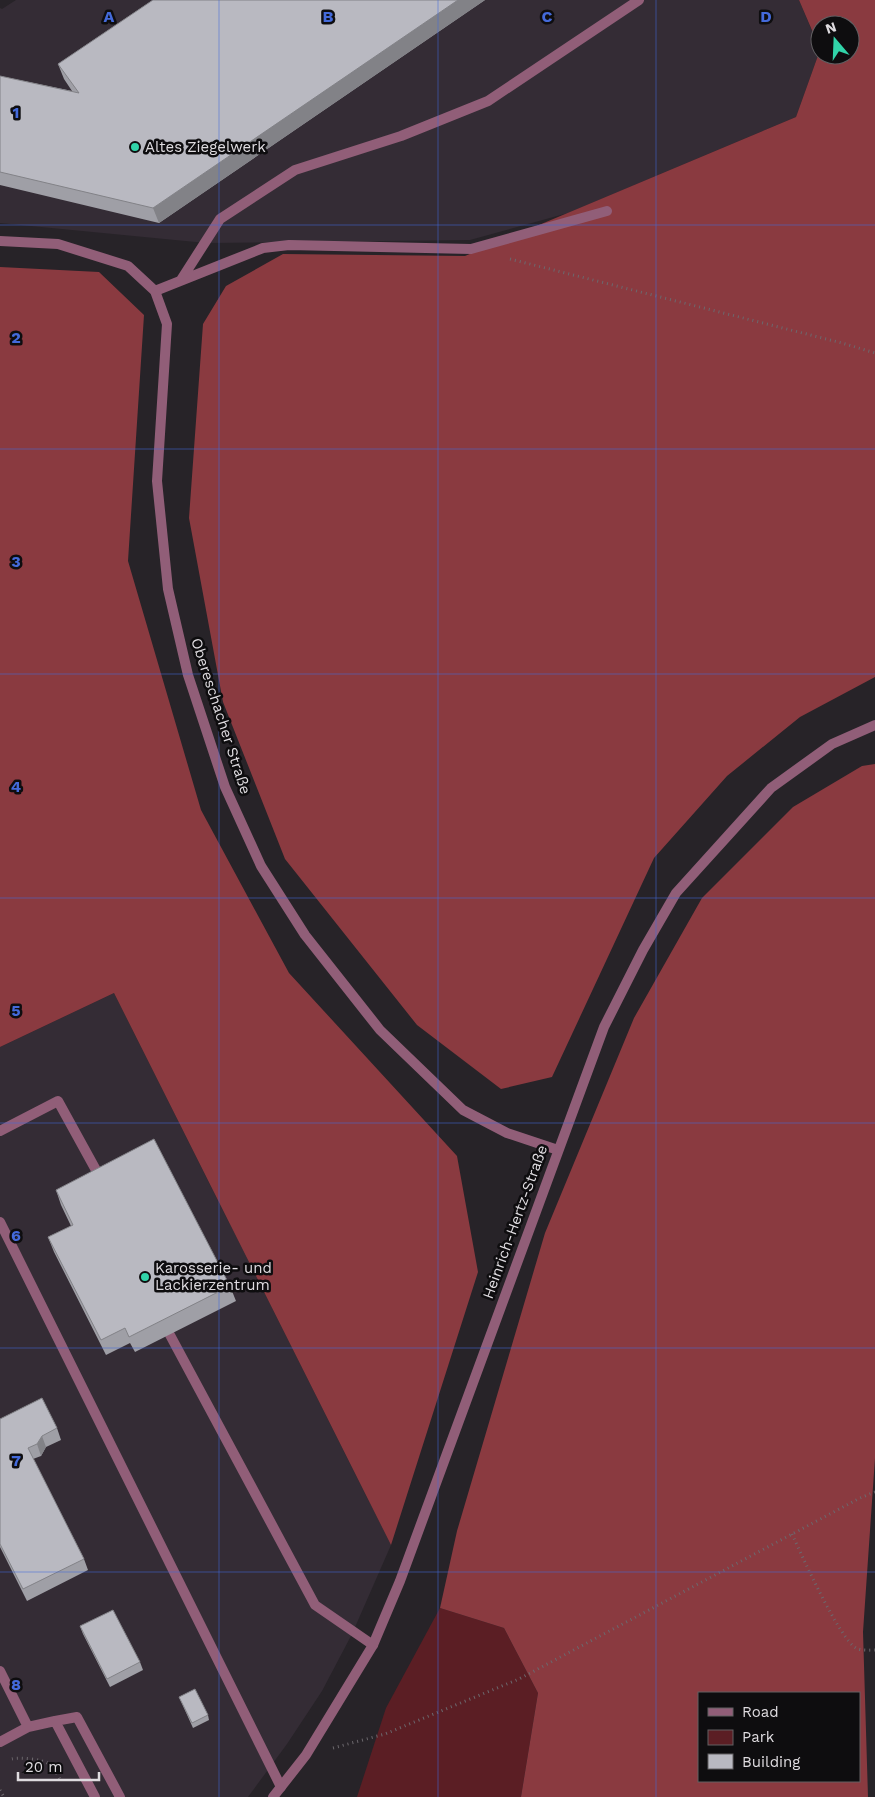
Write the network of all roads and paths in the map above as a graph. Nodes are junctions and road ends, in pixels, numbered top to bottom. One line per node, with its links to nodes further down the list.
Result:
1 (639, 0): 5 (street)
2 (607, 211): 5 (street)
3 (0, 241): 6 (street, Obereschacher Straße)
4 (509, 258): 7 (path)
5 (181, 280): 6 (street)
6 (155, 291): 10 (street, Obereschacher Straße)
7 (875, 353)
8 (875, 725): 10 (street, Heinrich-Hertz-Straße)
9 (0, 1131): 11 (street)
10 (558, 1150): 16 (street, Heinrich-Hertz-Straße)
11 (103, 1184)
12 (0, 1222): 25 (street)
13 (170, 1334): 16 (street)
14 (875, 1492): 15 (path)
15 (792, 1534): 17 (path); 22 (path)
16 (373, 1646): 22 (street, Heinrich-Hertz-Straße)
17 (875, 1650)
18 (0, 1671): 20 (street)
19 (55, 1721): 20 (street); 28 (street); 29 (street)
20 (28, 1727): 21 (street)
21 (0, 1742)
22 (306, 1755): 25 (street, Heinrich-Hertz-Straße)
23 (8, 1761): 24 (path)
24 (61, 1781)
25 (281, 1787): 30 (street, Heinrich-Hertz-Straße)
26 (0, 1790): 27 (path)
27 (4, 1797)
28 (95, 1797)
29 (120, 1797)
30 (273, 1797)

